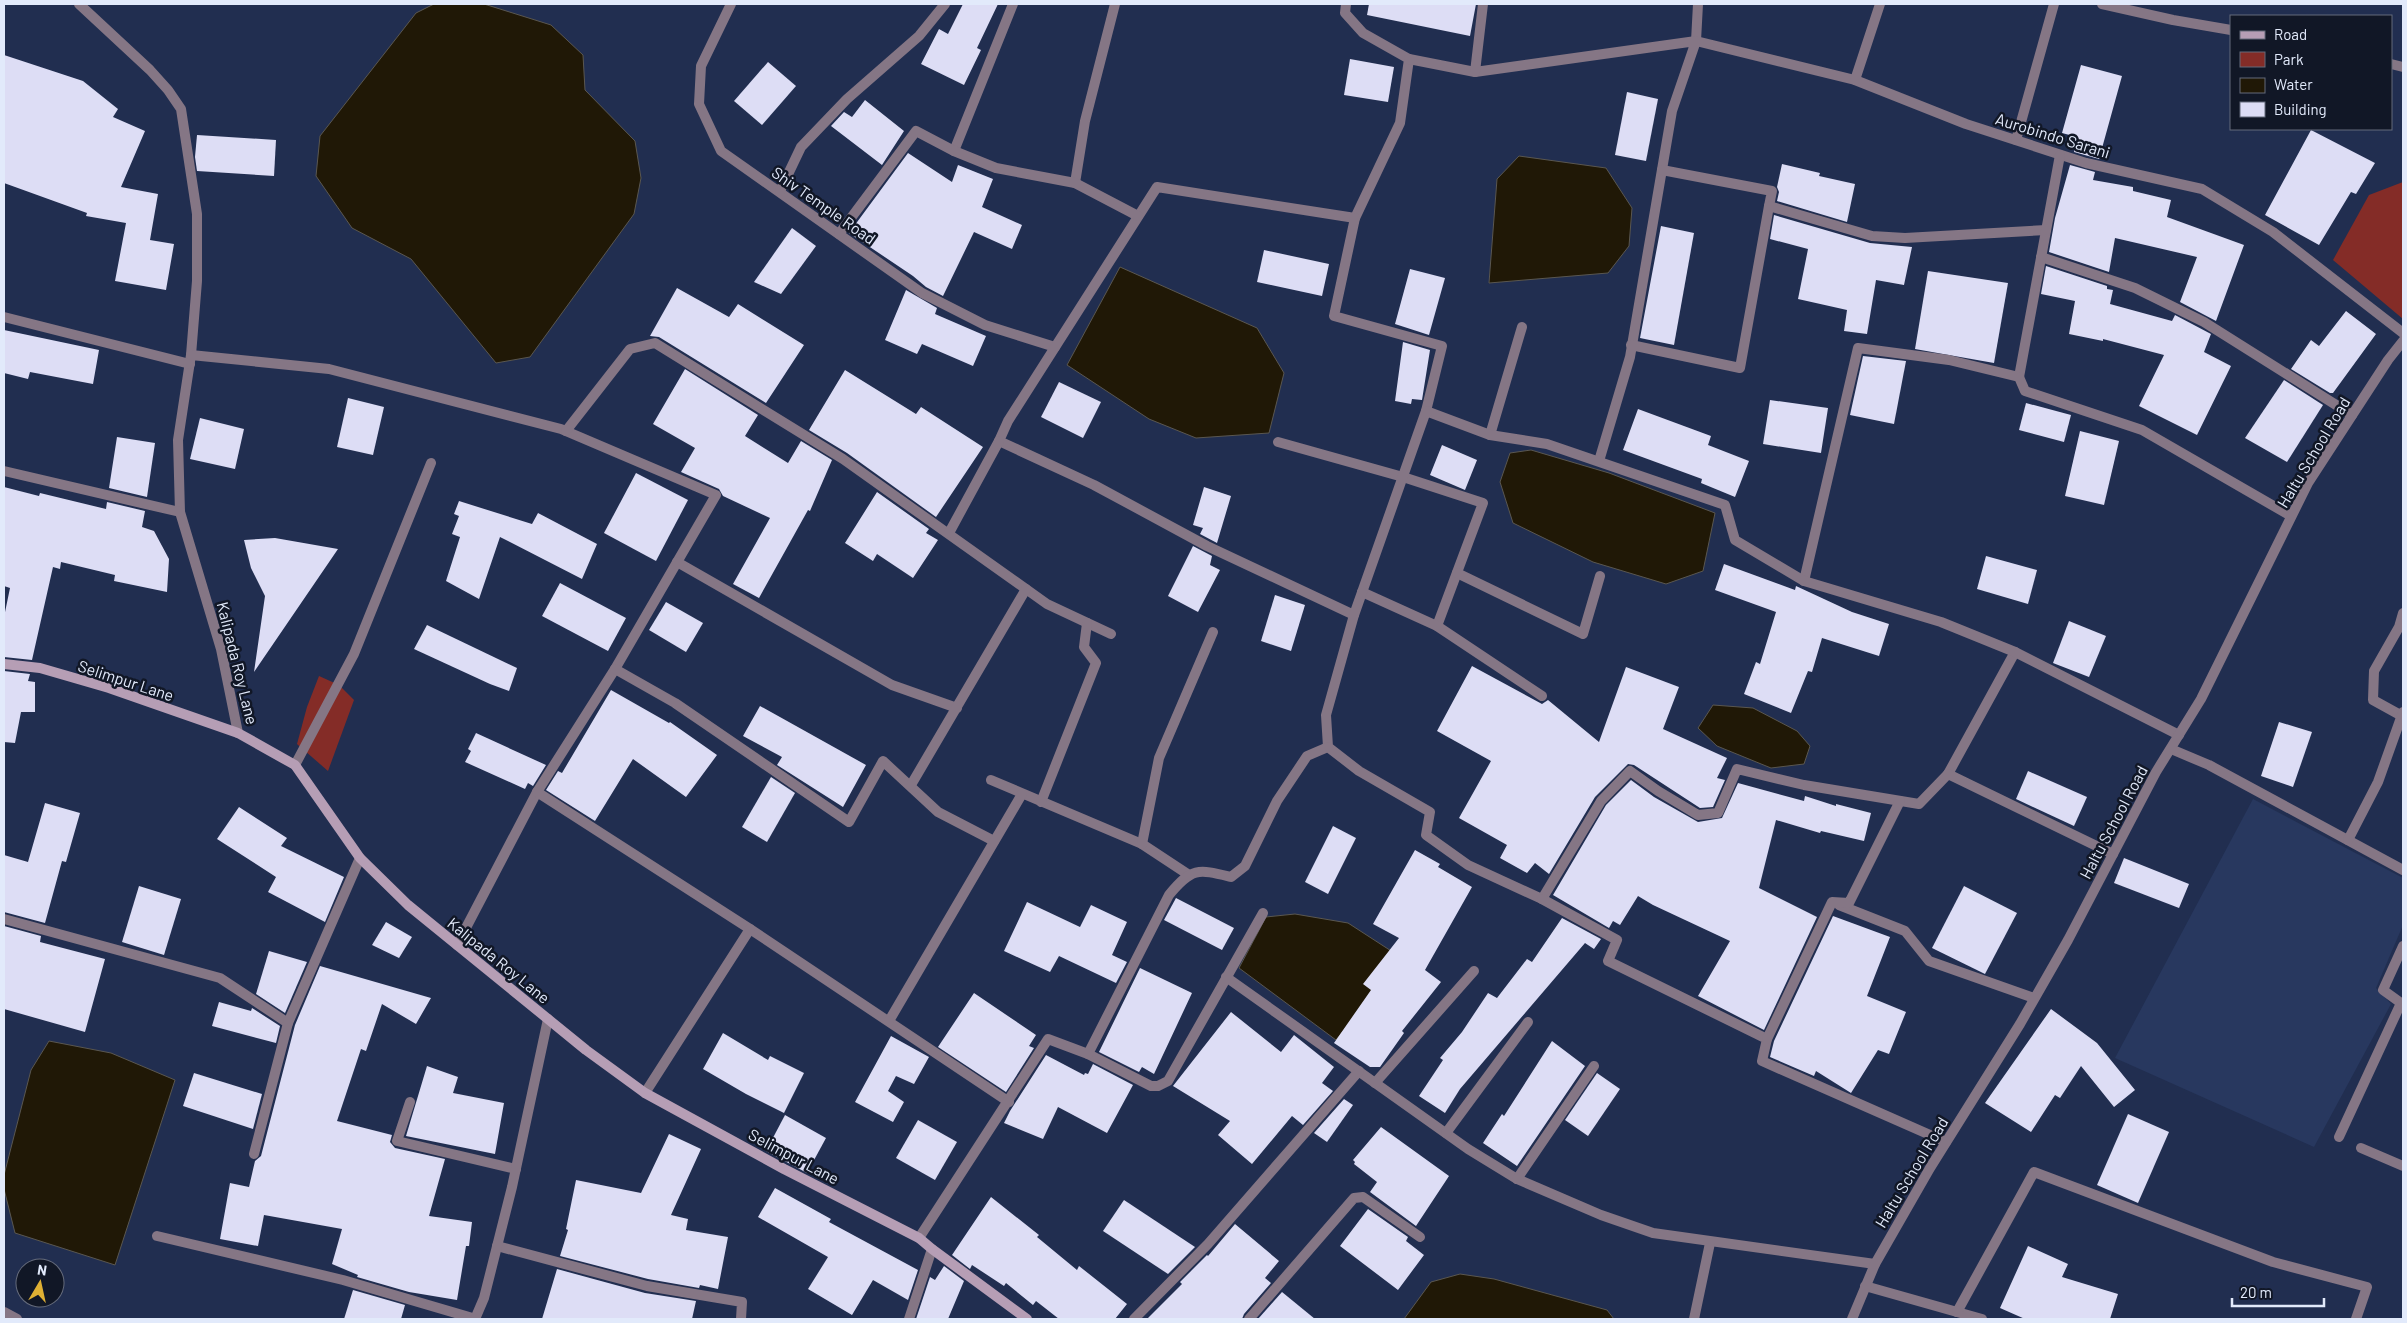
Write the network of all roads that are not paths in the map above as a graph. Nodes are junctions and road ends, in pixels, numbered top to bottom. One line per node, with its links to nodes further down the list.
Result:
1 (79, 4): 35 (street, Kalipada Roy Lane)
2 (731, 4): 22 (street, Shiv Temple Road)
3 (945, 4): 22 (street)
4 (1013, 4): 18 (street)
5 (1115, 4): 21 (street)
6 (1346, 4): 14 (street)
7 (1483, 4): 15 (street)
8 (1698, 4): 13 (street)
9 (1880, 4): 16 (street)
10 (2054, 4): 17 (street)
11 (2102, 4): 12 (street)
12 (2230, 30)
13 (1696, 41): 15 (street); 16 (street, Aurobindo Sarani); 20 (street)
14 (1409, 59): 15 (street); 25 (street)
15 (1474, 72)
16 (1855, 80): 17 (street, Aurobindo Sarani)
17 (2016, 140): 19 (street, Aurobindo Sarani)
18 (954, 151): 21 (street); 27 (street)
19 (2060, 154): 26 (street); 31 (street, Aurobindo Sarani)
20 (1662, 170): 23 (street); 33 (street)
21 (1075, 183): 24 (street)
22 (780, 191): 27 (street, Shiv Temple Road)
23 (1769, 206): 26 (street); 33 (street)
24 (1138, 216): 25 (street); 34 (street)
25 (1355, 218): 37 (street)
26 (2046, 230): 28 (street)
27 (839, 234): 34 (street, Shiv Temple Road)
28 (2041, 257): 36 (street); 38 (street)
29 (4, 317): 35 (street)
30 (1522, 327): 40 (street)
31 (2403, 333)
32 (2403, 341): 38 (street, Haltu School Road)
33 (1631, 345): 43 (street)
34 (1055, 346): 41 (street)
35 (190, 359): 39 (street); 47 (street, Kalipada Roy Lane)
36 (2019, 377): 48 (street); 53 (street)
37 (1426, 411): 40 (street); 46 (street)
38 (2352, 415): 48 (street, Haltu School Road)
39 (566, 431): 49 (street); 50 (street)
40 (1490, 435): 43 (street)
41 (999, 441): 49 (street); 57 (street)
42 (1278, 442): 46 (street)
43 (1599, 461): 53 (street)
44 (431, 463): 72 (street)
45 (4, 471): 47 (street)
46 (1403, 477): 51 (street); 55 (street)
47 (180, 512): 68 (street, Kalipada Roy Lane)
48 (2291, 516): 69 (street, Haltu School Road)
49 (949, 533): 54 (street)
50 (677, 562): 64 (street); 66 (street)
51 (1457, 573): 52 (street); 59 (street)
52 (1600, 576)
53 (1804, 581): 62 (street)
54 (1026, 589): 58 (street); 66 (street)
55 (1362, 592): 57 (street); 59 (street)
56 (2403, 613): 67 (street)
57 (1354, 614): 70 (street)
58 (1088, 623): 61 (street); 79 (street)
59 (1437, 626): 65 (street)
60 (1213, 632): 82 (street)
61 (1111, 634)
62 (2015, 652): 69 (street); 73 (street)
63 (4, 664): 68 (street, Selimpur Lane)
64 (615, 669): 75 (street); 76 (street)
65 (1542, 696)
66 (957, 708): 75 (street)
67 (2402, 714): 80 (street)
68 (238, 733): 72 (street, Kalipada Roy Lane)
69 (2179, 735): 71 (street, Haltu School Road)
70 (1328, 747): 86 (street); 87 (street)
71 (2171, 749): 80 (street); 83 (street, Haltu School Road)
72 (295, 765): 84 (street, Kalipada Roy Lane)
73 (1948, 774): 78 (street); 83 (street)
74 (991, 780): 77 (street)
75 (911, 785): 81 (street)
76 (537, 792): 91 (street); 92 (street)
77 (1022, 794): 79 (street); 81 (street)
78 (1900, 801): 87 (street); 88 (street)
79 (1041, 802): 82 (street)
80 (2348, 840): 85 (street)
81 (994, 841): 98 (street)
82 (1142, 844): 86 (street)
83 (2113, 854): 96 (street, Haltu School Road)
84 (360, 858): 92 (street, Kalipada Roy Lane); 100 (street)
85 (2403, 870)
86 (1189, 875): 102 (street)
87 (1542, 899): 101 (street)
88 (1832, 902): 96 (street); 101 (street)
89 (1263, 914): 95 (street)
90 (4, 919): 100 (street)
91 (750, 929): 98 (street); 106 (street)
92 (457, 945): 97 (street, Kalipada Roy Lane)
93 (2403, 946): 110 (street)
94 (1474, 971): 105 (street)
95 (1226, 977): 102 (street); 104 (street)
96 (2034, 998): 111 (street, Haltu School Road)
97 (548, 1019): 106 (street, Selimpur Lane); 115 (street, Kalipada Roy Lane)
98 (889, 1021): 108 (street)
99 (1528, 1022): 109 (street)
100 (288, 1023): 113 (street)
101 (1767, 1039): 111 (street)
102 (1088, 1054): 108 (street)
103 (1594, 1066): 116 (street)
104 (1359, 1071): 105 (street); 132 (street)
105 (1376, 1083): 109 (street)
106 (645, 1093): 119 (street, Selimpur Lane)
107 (410, 1102): 115 (street)
108 (1009, 1102): 119 (street)
109 (1446, 1133): 116 (street)
110 (2339, 1137)
111 (1946, 1142): 123 (street, Haltu School Road)
112 (2361, 1148): 114 (street)
113 (254, 1154)
114 (2403, 1166)
115 (516, 1168): 121 (street, Kalipada Roy Lane)
116 (1517, 1179): 120 (street)
117 (158, 1236): 128 (street)
118 (1420, 1237): 133 (street)
119 (919, 1238): 122 (street, Selimpur Lane)
120 (1710, 1243): 123 (street); 134 (street)
121 (498, 1246): 128 (street, Kalipada Roy Lane); 129 (street)
122 (932, 1249): 130 (street); 131 (street, Selimpur Lane)
123 (1875, 1264): 124 (street, Haltu School Road)
124 (1865, 1286): 126 (street); 135 (street, Haltu School Road)
125 (4, 1312): 127 (street)
126 (1958, 1312): 136 (street); 137 (street)
127 (17, 1319)
128 (476, 1319)
129 (741, 1319)
130 (909, 1319)
131 (1027, 1319)
132 (1134, 1319)
133 (1249, 1319)
134 (1694, 1319)
135 (1852, 1319)
136 (1982, 1319)
137 (2356, 1319)

